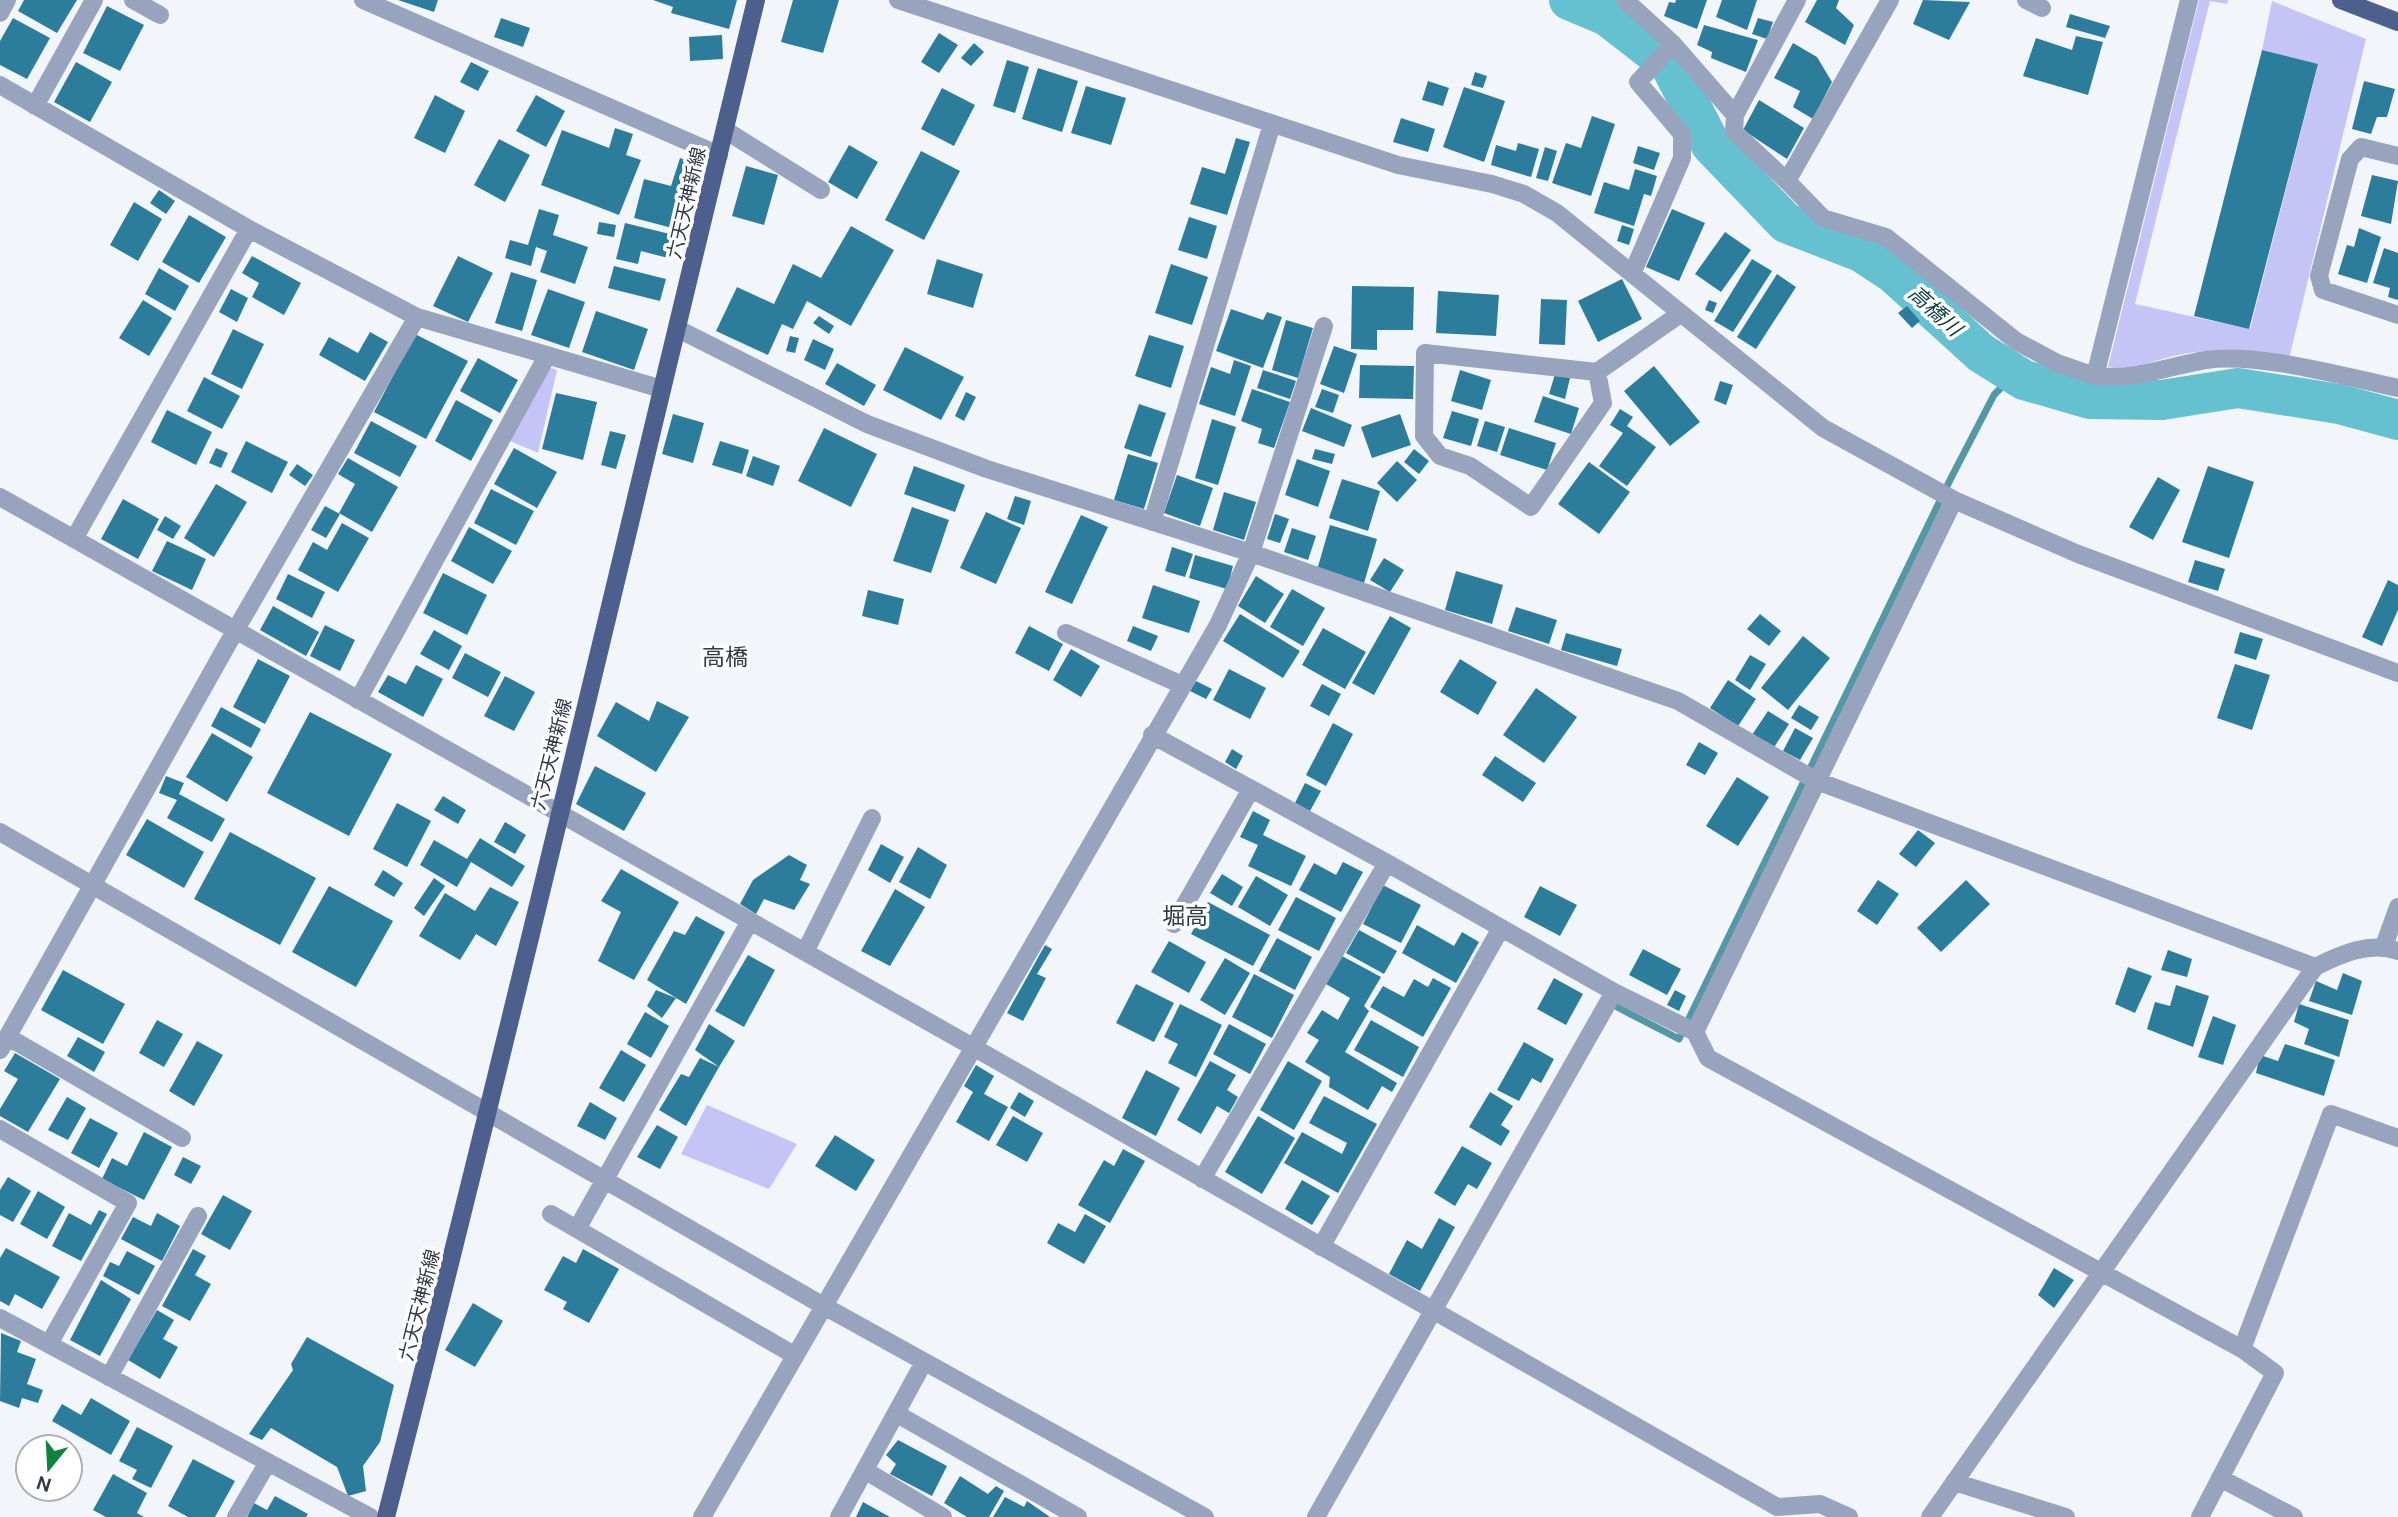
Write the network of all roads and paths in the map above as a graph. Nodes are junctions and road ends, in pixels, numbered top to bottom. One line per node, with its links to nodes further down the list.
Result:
1 (7, 0): 12 (street)
2 (94, 0): 17 (street)
3 (133, 0): 13 (street)
4 (363, 0): 21 (street)
5 (756, 0): 20 (main road, 六天天神新線)
6 (898, 0): 19 (street)
7 (1625, 0): 15 (street)
8 (1797, 0): 18 (street)
9 (1890, 0): 23 (street)
10 (2189, 0): 34 (street)
11 (2341, 0): 14 (main road)
12 (0, 13)
13 (160, 15)
14 (2398, 22)
15 (1673, 44): 18 (street); 26 (street)
16 (0, 85): 17 (street)
17 (35, 106): 25 (street)
18 (1735, 115): 23 (street)
19 (1272, 124): 26 (street); 39 (street)
20 (725, 130): 21 (main road, 六天天神新線); 24 (street)
21 (719, 155): 31 (main road, 六天天神新線)
22 (2398, 156): 28 (street)
23 (1787, 181): 34 (street)
24 (821, 190)
25 (249, 229): 29 (street); 40 (street)
26 (1632, 274): 27 (street)
27 (1680, 314): 33 (street); 38 (street)
28 (2398, 315)
29 (417, 317): 32 (street); 42 (street)
30 (1324, 326): 41 (street)
31 (678, 329): 36 (main road, 六天天神新線); 39 (street)
32 (547, 356): 36 (street); 46 (street)
33 (1597, 372): 33 (street)
34 (2095, 376): 35 (street)
35 (2398, 388)
36 (662, 390): 50 (main road, 六天天神新線)
37 (0, 497): 40 (street)
38 (1954, 500): 44 (street); 48 (street)
39 (1152, 522): 41 (street)
40 (74, 539): 42 (street)
41 (1251, 553): 45 (street); 48 (street)
42 (235, 631): 46 (street); 54 (street)
43 (1066, 633): 45 (street)
44 (2398, 673)
45 (1182, 685): 47 (street)
46 (358, 700): 50 (street)
47 (1152, 735): 49 (street); 65 (street)
48 (1817, 781): 61 (street); 63 (street)
49 (1251, 789): 53 (street); 57 (street)
50 (558, 813): 56 (street); 66 (main road, 六天天神新線)
51 (872, 818): 60 (street)
52 (0, 832): 54 (street)
53 (1387, 863): 58 (street); 70 (street)
54 (91, 887): 64 (street); 66 (street)
55 (2398, 907): 59 (street)
56 (750, 921): 60 (street); 71 (street)
57 (1174, 924)
58 (1501, 928): 62 (street); 75 (street)
59 (2391, 948): 61 (street)
60 (805, 952): 65 (street)
61 (2315, 967): 76 (street)
62 (1614, 992): 63 (street); 78 (street)
63 (1695, 1032): 76 (street)
64 (4, 1044): 68 (street)
65 (973, 1047): 70 (street); 77 (street)
66 (489, 1116): 71 (street); 92 (main road, 六天天神新線)
67 (0, 1129): 80 (street)
68 (182, 1138)
69 (2398, 1138): 81 (street)
70 (1202, 1179): 75 (street)
71 (604, 1182): 74 (street); 77 (street)
72 (551, 1214): 74 (street)
73 (198, 1216): 84 (street)
74 (577, 1229): 82 (street)
75 (1321, 1247): 78 (street)
76 (2100, 1272): 81 (street); 89 (street)
77 (822, 1306): 82 (street); 83 (street)
78 (1432, 1311): 98 (street); 99 (street)
79 (0, 1318): 80 (street)
80 (49, 1344): 84 (street)
81 (2242, 1349): 88 (street)
82 (794, 1355): 93 (street)
83 (924, 1362): 85 (street); 97 (street)
84 (109, 1377): 86 (street)
85 (897, 1414): 87 (street); 96 (street)
86 (268, 1462): 90 (street); 91 (street)
87 (866, 1471): 94 (street); 95 (street)
88 (2220, 1478): 102 (street); 103 (street)
89 (1954, 1482): 100 (street); 101 (street)
90 (236, 1517)
91 (370, 1517)
92 (386, 1517)
93 (702, 1517)
94 (839, 1517)
95 (943, 1517)
96 (1078, 1517)
97 (1205, 1517)
98 (1315, 1517)
99 (1849, 1517)
100 (1930, 1517)
101 (2066, 1517)
102 (2200, 1517)
103 (2294, 1517)

